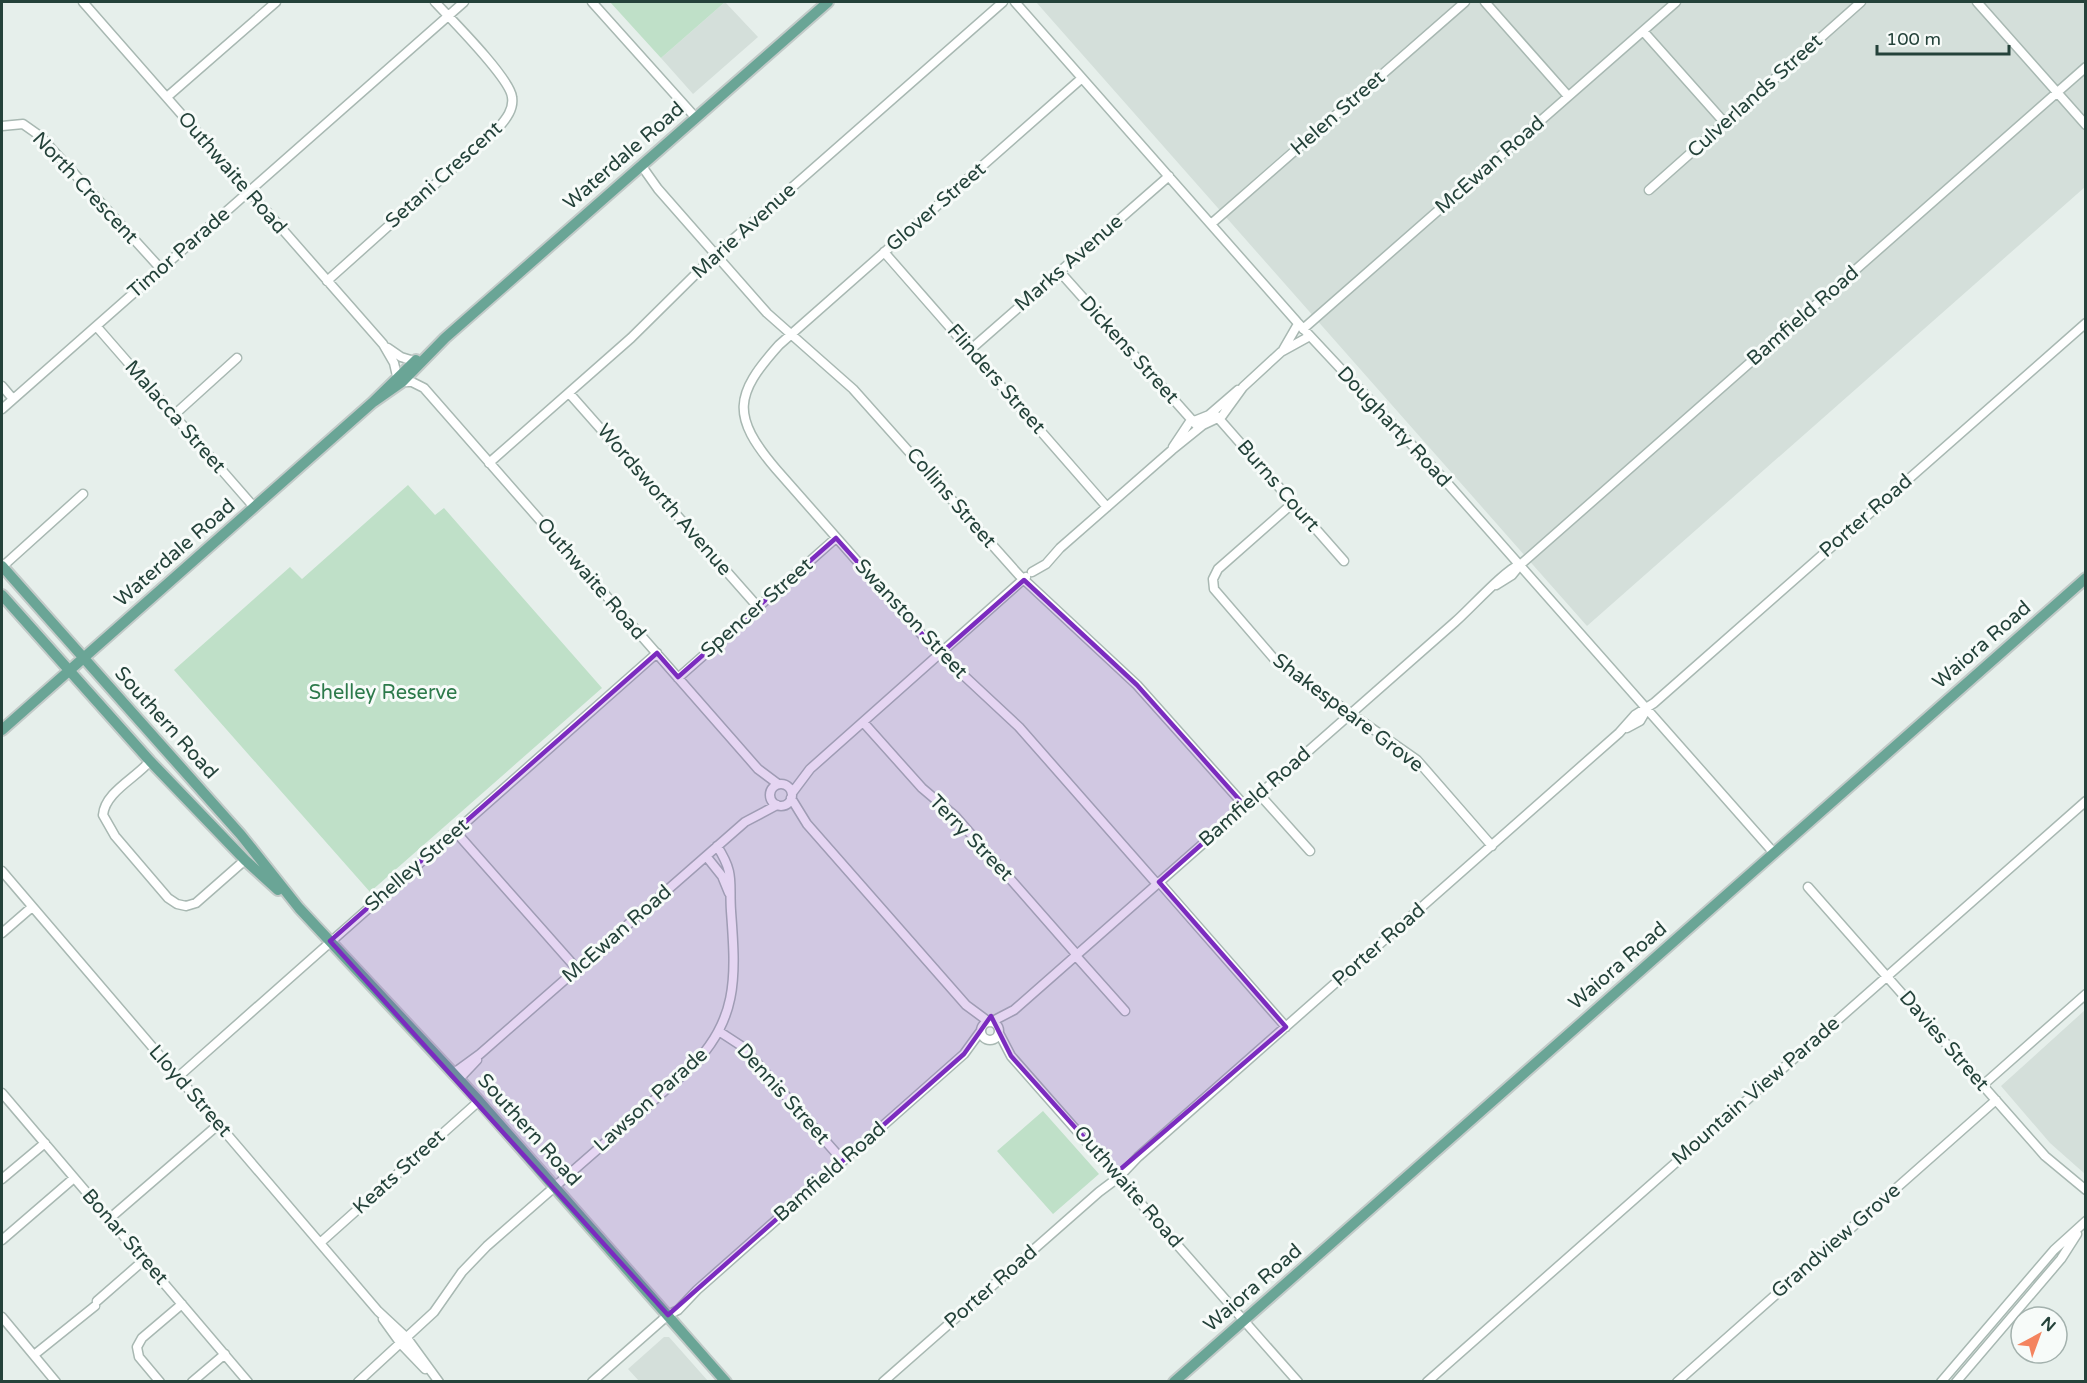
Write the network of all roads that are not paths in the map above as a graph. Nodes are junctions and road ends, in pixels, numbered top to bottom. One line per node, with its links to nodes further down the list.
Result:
1 (83, 2): 20 (street, Outhwaite Road)
2 (276, 2): 20 (street)
3 (435, 2): 14 (street, Setani Crescent)
4 (464, 2): 14 (street, Timor Parade)
5 (592, 2): 21 (street)
6 (828, 2): 21 (main road, Waterdale Road)
7 (1003, 2): 31 (street, Marie Avenue)
8 (1015, 2): 17 (street, Dougharty Road)
9 (1466, 2): 29 (street, Helen Street)
10 (1485, 2): 19 (street)
11 (1676, 2): 15 (street, McEwan Road)
12 (1861, 2): 22 (street, Culverlands Street)
13 (1977, 2): 18 (street)
14 (448, 16): 28 (street, Timor Parade); 34 (street, Setani Crescent)
15 (1643, 31): 19 (street, McEwan Road); 22 (street)
16 (2085, 67): 18 (street, Bamfield Road)
17 (1082, 78): 26 (street, Dougharty Road); 30 (street, Glover Street)
18 (2057, 92): 23 (street); 63 (street, Bamfield Road)
19 (1568, 96): 36 (street, McEwan Road)
20 (167, 97): 28 (street, Outhwaite Road)
21 (696, 118): 25 (main road, Waterdale Road)
22 (1724, 122): 27 (street, Culverlands Street)
23 (2085, 124)
24 (2, 126): 32 (street, North Crescent)
25 (639, 167): 31 (street, Collins Street); 44 (main road, Waterdale Road)
26 (1168, 176): 29 (street, Dougharty Road); 33 (street, Marks Avenue)
27 (1649, 190)
28 (248, 193): 32 (street, Timor Parade); 34 (street, Outhwaite Road)
29 (1211, 225): 36 (street, Dougharty Road)
30 (884, 252): 38 (street, Glover Street); 41 (street, Flinders Street)
31 (715, 255): 38 (street, Collins Street); 48 (street, Marie Avenue)
32 (160, 269): 37 (street, Timor Parade)
33 (1060, 272): 41 (street, Marks Avenue); 53 (street, Dickens Street)
34 (327, 280): 40 (street, Outhwaite Road)
35 (2085, 323): 74 (street, Porter Road)
36 (1301, 326): 39 (street, Dougharty Road); 42 (street, McEwan Road)
37 (97, 327): 49 (street, Timor Parade); 51 (street, Malacca Street)
38 (790, 335): 61 (street, Swanston Street); 66 (street, Collins Street)
39 (1310, 336): 42 (street, McEwan Road); 63 (street, Dougharty Road)
40 (383, 344): 44 (street, Outhwaite Road); 45 (street, Outhwaite Road)
41 (970, 350): 60 (street, Flinders Street)
42 (1281, 352): 52 (street, McEwan Road)
43 (237, 358): 51 (street)
44 (416, 364): 45 (main road, Waterdale Road); 47 (street, Outhwaite Road)
45 (399, 379): 47 (street); 59 (main road, Waterdale Road)
46 (2, 386): 49 (street)
47 (424, 388): 56 (street, Outhwaite Road)
48 (569, 393): 56 (street, Marie Avenue); 68 (street, Wordsworth Avenue)
49 (13, 399): 50 (street, Timor Parade)
50 (2, 409)
51 (174, 415): 59 (street, Malacca Street)
52 (1216, 415): 53 (street, McEwan Road); 54 (street, McEwan Road); 58 (street, Burns Court)
53 (1191, 420): 54 (street, Dickens Street); 55 (street, McEwan Road)
54 (1198, 428): 55 (street, McEwan Road)
55 (1172, 450): 60 (street, McEwan Road)
56 (489, 463): 69 (street, Outhwaite Road)
57 (82, 494): 64 (street)
58 (1293, 503): 62 (street, Burns Court); 75 (street, Shakespeare Grove)
59 (254, 507): 71 (main road, Waterdale Road)
60 (1107, 507): 66 (street, McEwan Road)
61 (836, 538): 68 (street, Spencer Street); 70 (street, Swanston Street)
62 (1344, 561)
63 (1520, 565): 74 (street, Dougharty Road); 75 (street, Bamfield Road)
64 (2, 566): 71 (main road, Southern Road)
65 (2085, 578): 94 (main road, Waiora Road)
66 (1024, 580): 70 (street, McEwan Road); 87 (street, Collins Street)
67 (2, 595): 72 (main road, Southern Road)
68 (758, 607): 73 (street, Spencer Street)
69 (657, 653): 73 (street, Outhwaite Road); 90 (street, Shelley Street)
70 (940, 654): 76 (street, McEwan Road); 98 (street, Swanston Street)
71 (84, 657): 72 (main road, Waterdale Road); 102 (main road, Southern Road)
72 (69, 670): 77 (main road, Waterdale Road); 78 (main road, Southern Road)
73 (678, 678): 79 (street, Outhwaite Road)
74 (1647, 709): 92 (street, Porter Road); 94 (street, Dougharty Road)
75 (1352, 712): 83 (street, Bamfield Road); 92 (street, Shakespeare Grove)
76 (864, 722): 80 (street, McEwan Road); 105 (street, Terry Street)
77 (2, 730)
78 (150, 761): 96 (main road, Southern Road); 96 (street)
79 (758, 769): 81 (street, Outhwaite Road); 82 (street, Outhwaite Road)
80 (810, 769): 81 (street, McEwan Road); 84 (street, McEwan Road)
81 (781, 784): 82 (street, McEwan Road); 84 (street, Outhwaite Road)
82 (770, 794): 86 (street, Outhwaite Road); 88 (street, McEwan Road)
83 (1259, 794): 87 (street, Bamfield Road); 93 (street)
84 (791, 796): 86 (street, McEwan Road); 89 (street)
85 (2085, 801): 107 (street, Mountain View Parade)
86 (780, 805): 88 (street, McEwan Road); 89 (street)
87 (1245, 806): 98 (street, Bamfield Road)
88 (754, 815): 91 (street, McEwan Road)
89 (807, 824): 109 (street)
90 (455, 831): 104 (street, Shelley Street); 106 (street)
91 (717, 846): 95 (street, McEwan Road); 100 (street, Lawson Parade)
92 (1492, 846): 113 (street, Porter Road)
93 (1310, 851)
94 (1774, 852): 142 (main road, Waiora Road)
95 (706, 856): 100 (street, Lawson Parade); 106 (street, McEwan Road)
96 (245, 860): 102 (main road, Southern Road)
97 (2, 871): 101 (street, Lloyd Street)
98 (1158, 883): 105 (street, Bamfield Road); 113 (street, Swanston Street)
99 (1808, 887): 107 (street, Davies Street)
100 (730, 896): 115 (street, Lawson Parade)
101 (32, 907): 103 (street); 121 (street, Lloyd Street)
102 (299, 908): 104 (main road, Southern Road)
103 (2, 933)
104 (330, 941): 120 (main road, Southern Road); 121 (street, Shelley Street)
105 (1077, 955): 110 (street, Bamfield Road); 111 (street, Terry Street)
106 (578, 969): 120 (street, McEwan Road)
107 (1887, 976): 122 (street, Davies Street); 157 (street, Mountain View Parade)
108 (2085, 994): 122 (street)
109 (966, 1005): 112 (street); 114 (street)
110 (1014, 1010): 112 (street, Bamfield Road); 116 (street, Bamfield Road)
111 (1125, 1011)
112 (990, 1022): 114 (street, Bamfield Road); 116 (street, Outhwaite Road)
113 (1286, 1027): 129 (street, Porter Road)
114 (980, 1031): 117 (street, Outhwaite Road); 118 (street, Bamfield Road)
115 (720, 1032): 128 (street, Dennis Street); 132 (street, Lawson Parade)
116 (999, 1032): 117 (street, Bamfield Road); 119 (street, Outhwaite Road)
117 (989, 1040): 118 (street, Bamfield Road); 119 (street, Outhwaite Road)
118 (964, 1054): 128 (street, Bamfield Road)
119 (1011, 1056): 129 (street, Outhwaite Road)
120 (456, 1076): 125 (main road, Southern Road)
121 (178, 1077): 126 (street, Lloyd Street)
122 (1983, 1085): 124 (street, Davies Street)
123 (2, 1093): 127 (street, Bonar Street)
124 (1996, 1100): 133 (street, Davies Street); 158 (street, Grandview Grove)
125 (479, 1101): 132 (main road, Southern Road); 137 (street, Keats Street)
126 (219, 1124): 134 (street); 137 (street, Lloyd Street)
127 (45, 1143): 130 (street, Bonar Street); 131 (street)
128 (843, 1161): 140 (street, Bamfield Road)
129 (1118, 1175): 142 (street, Outhwaite Road); 154 (street, Porter Road)
130 (74, 1178): 134 (street, Bonar Street); 136 (street)
131 (2, 1179)
132 (555, 1187): 140 (main road, Southern Road); 143 (street, Lawson Parade)
133 (2085, 1190)
134 (109, 1218): 138 (street, Bonar Street)
135 (2084, 1224): 159 (street); 160 (street)
136 (2, 1240)
137 (320, 1243): 143 (street, Lloyd Street)
138 (144, 1260): 139 (street, Bonar Street); 145 (street)
139 (182, 1304): 144 (street, Bonar Street); 148 (street)
140 (668, 1315): 152 (street, Bamfield Road); 153 (main road, Southern Road)
141 (2, 1317): 145 (street)
142 (1244, 1320): 155 (main road, Waiora Road); 156 (street, Outhwaite Road)
143 (404, 1341): 146 (street, Lloyd Street); 151 (street, Lawson Parade)
144 (225, 1354): 149 (street); 150 (street, Bonar Street)
145 (34, 1355): 147 (street)
146 (438, 1380)
147 (56, 1382)
148 (160, 1382)
149 (192, 1382)
150 (249, 1382)
151 (358, 1382)
152 (592, 1382)
153 (726, 1382)
154 (883, 1382)
155 (1174, 1382)
156 (1298, 1382)
157 (1427, 1382)
158 (1677, 1382)
159 (1941, 1382)
160 (1956, 1382)

